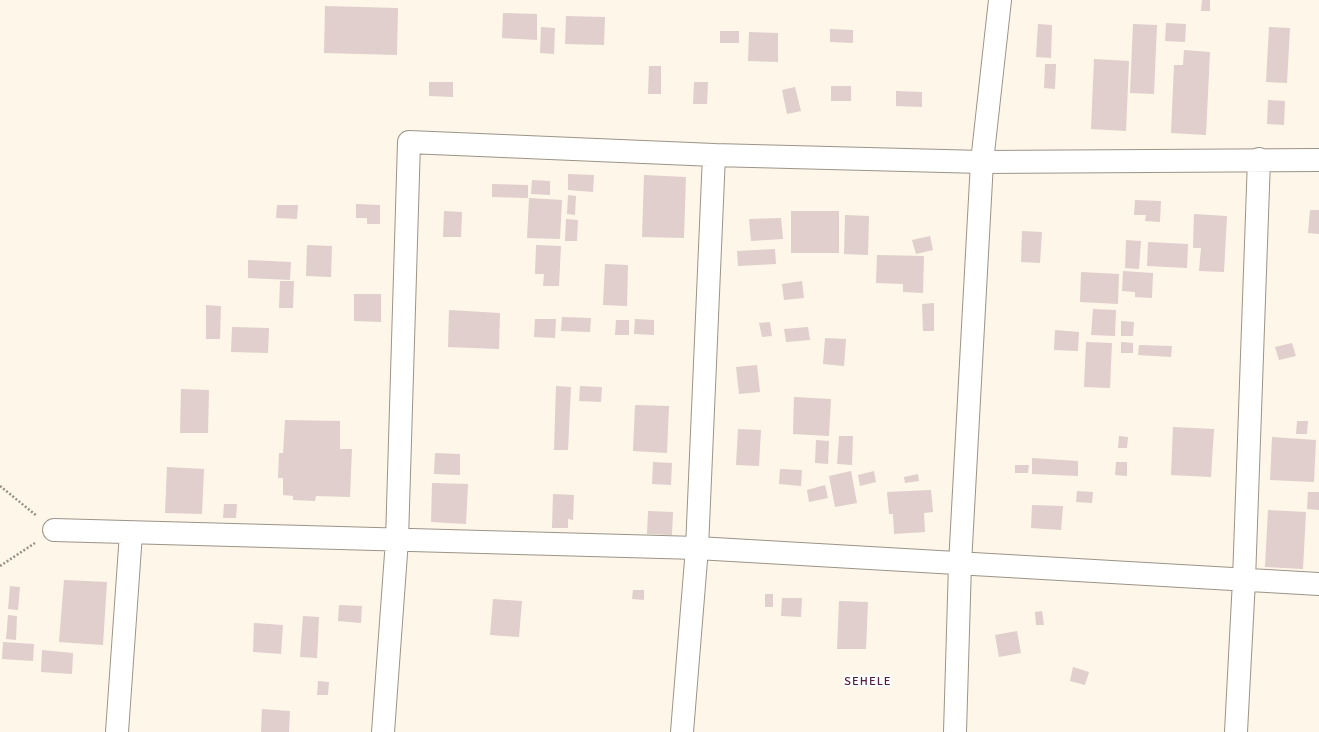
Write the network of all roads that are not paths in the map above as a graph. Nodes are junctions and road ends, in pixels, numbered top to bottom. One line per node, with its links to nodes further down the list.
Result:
1 (1000, 0): 5 (street)
2 (714, 155): 5 (street); 8 (street); 9 (street)
3 (1259, 159): 4 (street); 5 (street); 11 (street)
4 (1319, 160)
5 (982, 162): 10 (street)
6 (54, 530): 7 (street)
7 (131, 533): 8 (street); 13 (street)
8 (397, 540): 9 (street); 14 (street)
9 (697, 548): 10 (street); 15 (street)
10 (960, 564): 11 (street); 16 (street)
11 (1244, 580): 12 (street); 17 (street)
12 (1319, 584)
13 (117, 732)
14 (383, 732)
15 (682, 732)
16 (955, 732)
17 (1236, 732)

